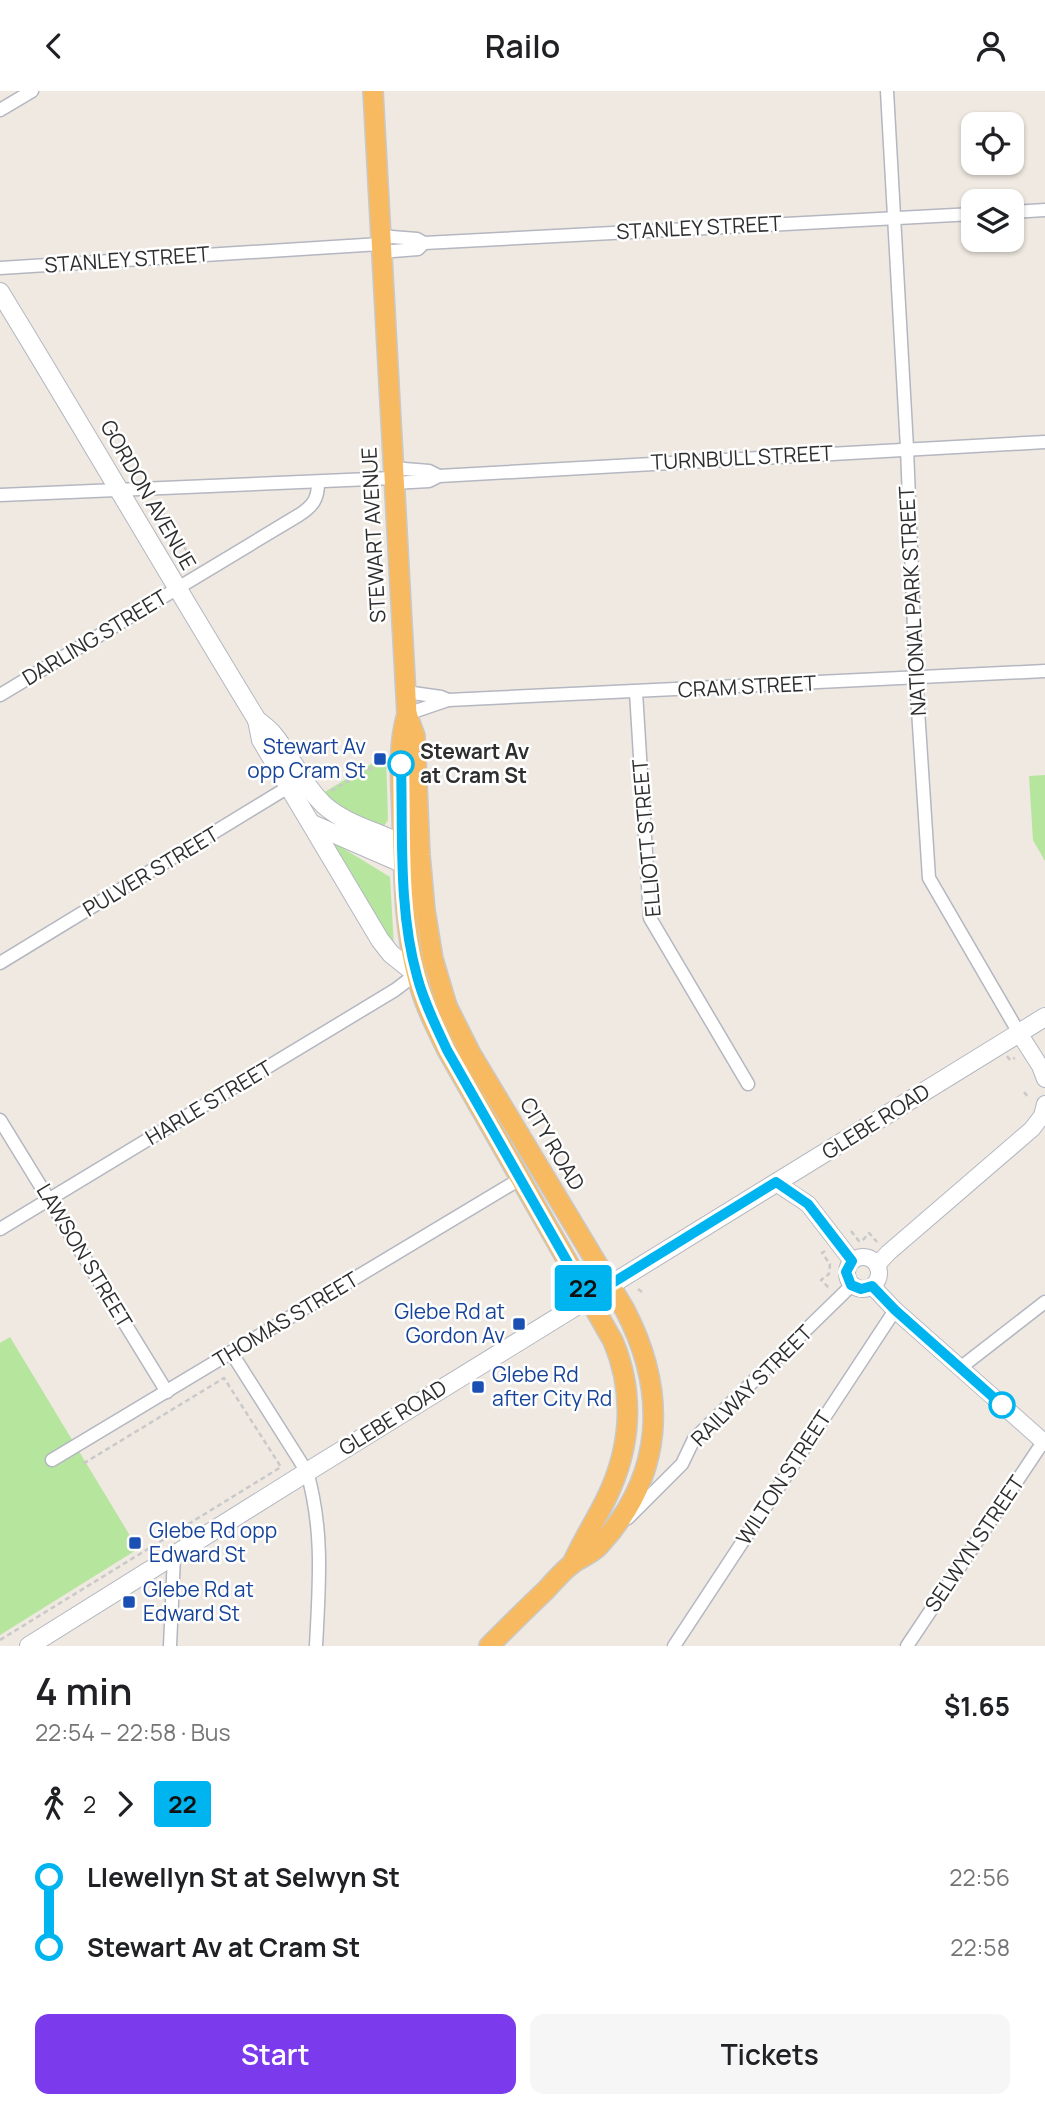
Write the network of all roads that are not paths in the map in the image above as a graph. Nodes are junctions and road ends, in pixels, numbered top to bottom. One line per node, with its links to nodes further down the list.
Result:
1 (32, 91): 4 (street)
2 (373, 91): 9 (highway, STEWART AVENUE)
3 (887, 91): 8 (street, NATIONAL PARK STREET)
4 (0, 110)
5 (1045, 210): 6 (street)
6 (1024, 211)
7 (961, 215): 8 (street, STANLEY STREET)
8 (893, 218): 9 (street, STANLEY STREET); 13 (street, NATIONAL PARK STREET)
9 (380, 244): 10 (street, STANLEY STREET); 14 (highway, STEWART AVENUE)
10 (0, 268)
11 (0, 292): 16 (main road, GORDON AVENUE)
12 (1045, 442): 13 (street, TURNBULL STREET)
13 (906, 448): 14 (street, TURNBULL STREET); 20 (street, NATIONAL PARK STREET)
14 (393, 477): 15 (street, TURNBULL STREET); 21 (highway, STEWART AVENUE)
15 (318, 483): 16 (street, TURNBULL STREET); 18 (street, DARLING STREET)
16 (121, 491): 17 (street, TURNBULL STREET); 18 (main road, GORDON AVENUE)
17 (0, 495)
18 (176, 588): 23 (street, DARLING STREET); 26 (main road, GORDON AVENUE)
19 (1045, 671): 20 (street, CRAM STREET)
20 (916, 679): 22 (street, CRAM STREET); 33 (street, NATIONAL PARK STREET)
21 (406, 692): 24 (street, CRAM STREET); 25 (highway, STEWART AVENUE)
22 (636, 692): 24 (street, CRAM STREET); 35 (street, ELLIOTT STREET)
23 (0, 695)
24 (449, 701): 25 (street, CRAM STREET)
25 (407, 715): 28 (highway, STEWART AVENUE); 29 (highway, CITY ROAD)
26 (295, 783): 27 (main road, GORDON AVENUE); 28 (main road, GORDON AVENUE); 30 (street, PULVER STREET)
27 (312, 824): 29 (main road); 31 (main road, GORDON AVENUE)
28 (403, 842): 29 (highway, STEWART AVENUE)
29 (412, 859): 31 (highway, STEWART AVENUE); 44 (highway, CITY ROAD)
30 (0, 963)
31 (416, 974): 38 (highway); 40 (street, HARLE STREET)
32 (1045, 1017): 33 (main road, GLEBE ROAD)
33 (1020, 1033): 34 (street, NATIONAL PARK STREET); 39 (main road, GLEBE ROAD)
34 (1045, 1080)
35 (748, 1084)
36 (1045, 1104): 43 (street)
37 (0, 1120): 40 (street, LAWSON STREET)
38 (520, 1179): 47 (highway); 50 (street, THOMAS STREET)
39 (776, 1182): 42 (street); 44 (main road, GLEBE ROAD)
40 (50, 1199): 41 (street, HARLE STREET); 52 (street, LAWSON STREET)
41 (0, 1229)
42 (852, 1261): 43 (street); 45 (street)
43 (877, 1265): 46 (street)
44 (610, 1285): 47 (main road, GLEBE ROAD); 56 (highway, CITY ROAD)
45 (852, 1285): 46 (street); 56 (street, RAILWAY STREET)
46 (872, 1286): 49 (street)
47 (588, 1298): 55 (main road, GLEBE ROAD); 58 (highway, CITY ROAD)
48 (1045, 1302): 51 (street)
49 (895, 1310): 51 (street); 63 (street, WILTON STREET)
50 (231, 1352): 52 (street, THOMAS STREET); 55 (street)
51 (960, 1368): 53 (street)
52 (167, 1392): 54 (street, THOMAS STREET)
53 (1044, 1442): 64 (street, SELWYN STREET)
54 (52, 1460)
55 (307, 1472): 57 (main road, GLEBE ROAD); 61 (street)
56 (597, 1549): 58 (highway, CITY ROAD)
57 (174, 1556): 59 (main road, GLEBE ROAD); 60 (street)
58 (572, 1564): 62 (highway, CITY ROAD)
59 (30, 1646)
60 (170, 1646)
61 (316, 1646)
62 (489, 1646)
63 (674, 1646)
64 (907, 1646)

